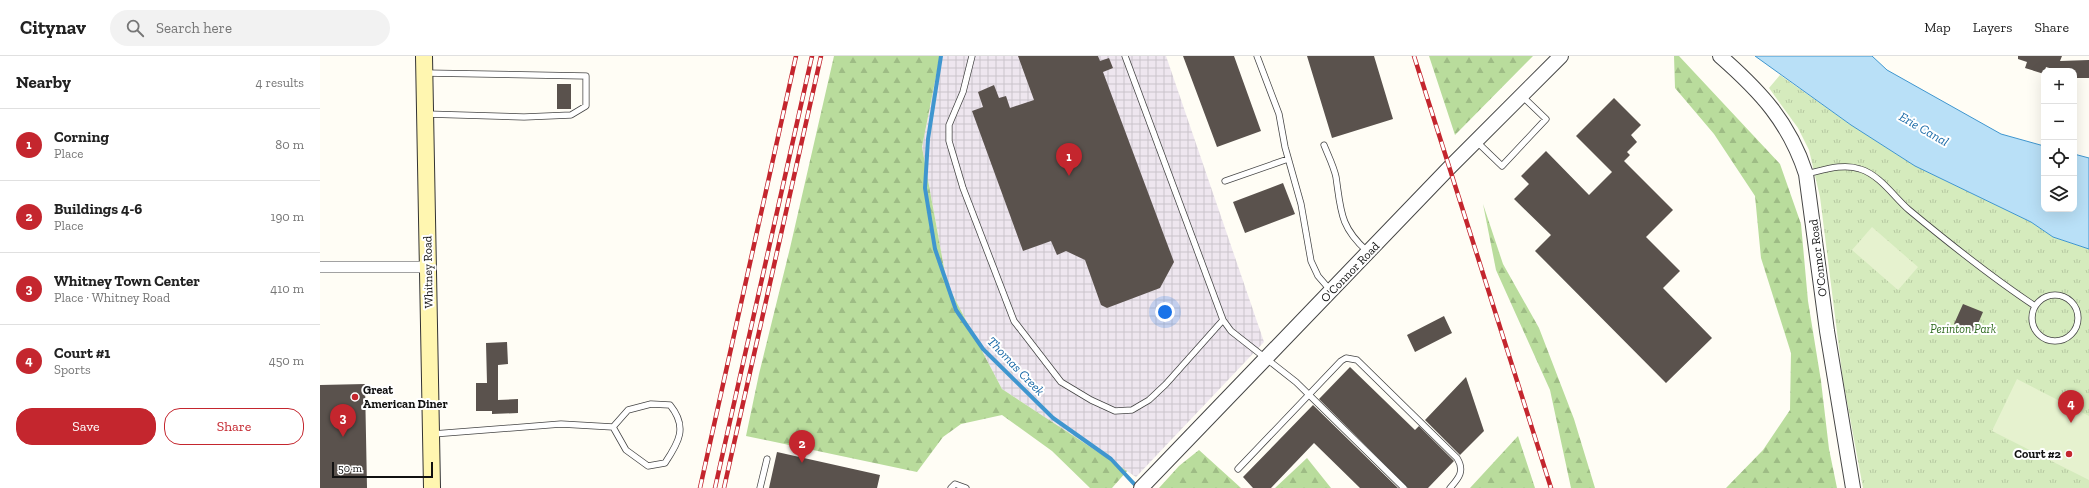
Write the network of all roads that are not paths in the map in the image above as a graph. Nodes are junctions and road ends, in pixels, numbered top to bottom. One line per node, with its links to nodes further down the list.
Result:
1 (424, 56): 7 (main road, Whitney Road)
2 (972, 56): 20 (lane)
3 (1124, 56): 20 (lane)
4 (1257, 56): 12 (lane)
5 (1561, 56): 8 (street, O'Connor Road)
6 (1720, 56): 13 (street, O'Connor Road)
7 (424, 73): 9 (main road, Whitney Road); 9 (lane)
8 (1522, 95): 10 (street, O'Connor Road); 10 (lane)
9 (426, 114): 17 (main road, Whitney Road)
10 (1477, 142): 15 (street, O'Connor Road)
11 (1324, 145): 15 (lane)
12 (1288, 159): 14 (lane); 18 (lane)
13 (1806, 174): 19 (lane); 34 (street, O'Connor Road)
14 (1226, 181)
15 (1369, 253): 18 (street, O'Connor Road)
16 (320, 267): 17 (street)
17 (428, 267): 24 (main road, Whitney Road)
18 (1331, 292): 21 (street, O'Connor Road)
19 (2035, 306): 19 (lane)
20 (1223, 320): 21 (lane)
21 (1266, 359): 22 (lane); 27 (street, O'Connor Road)
22 (1308, 395): 26 (lane); 32 (lane); 33 (lane)
23 (613, 427): 23 (lane); 24 (lane)
24 (431, 434): 29 (main road, Whitney Road)
25 (767, 459): 30 (lane)
26 (1238, 469)
27 (1143, 485)
28 (953, 486): 31 (lane)
29 (432, 488)
30 (760, 488)
31 (966, 488)
32 (1404, 488)
33 (1450, 488)
34 (1853, 488)

